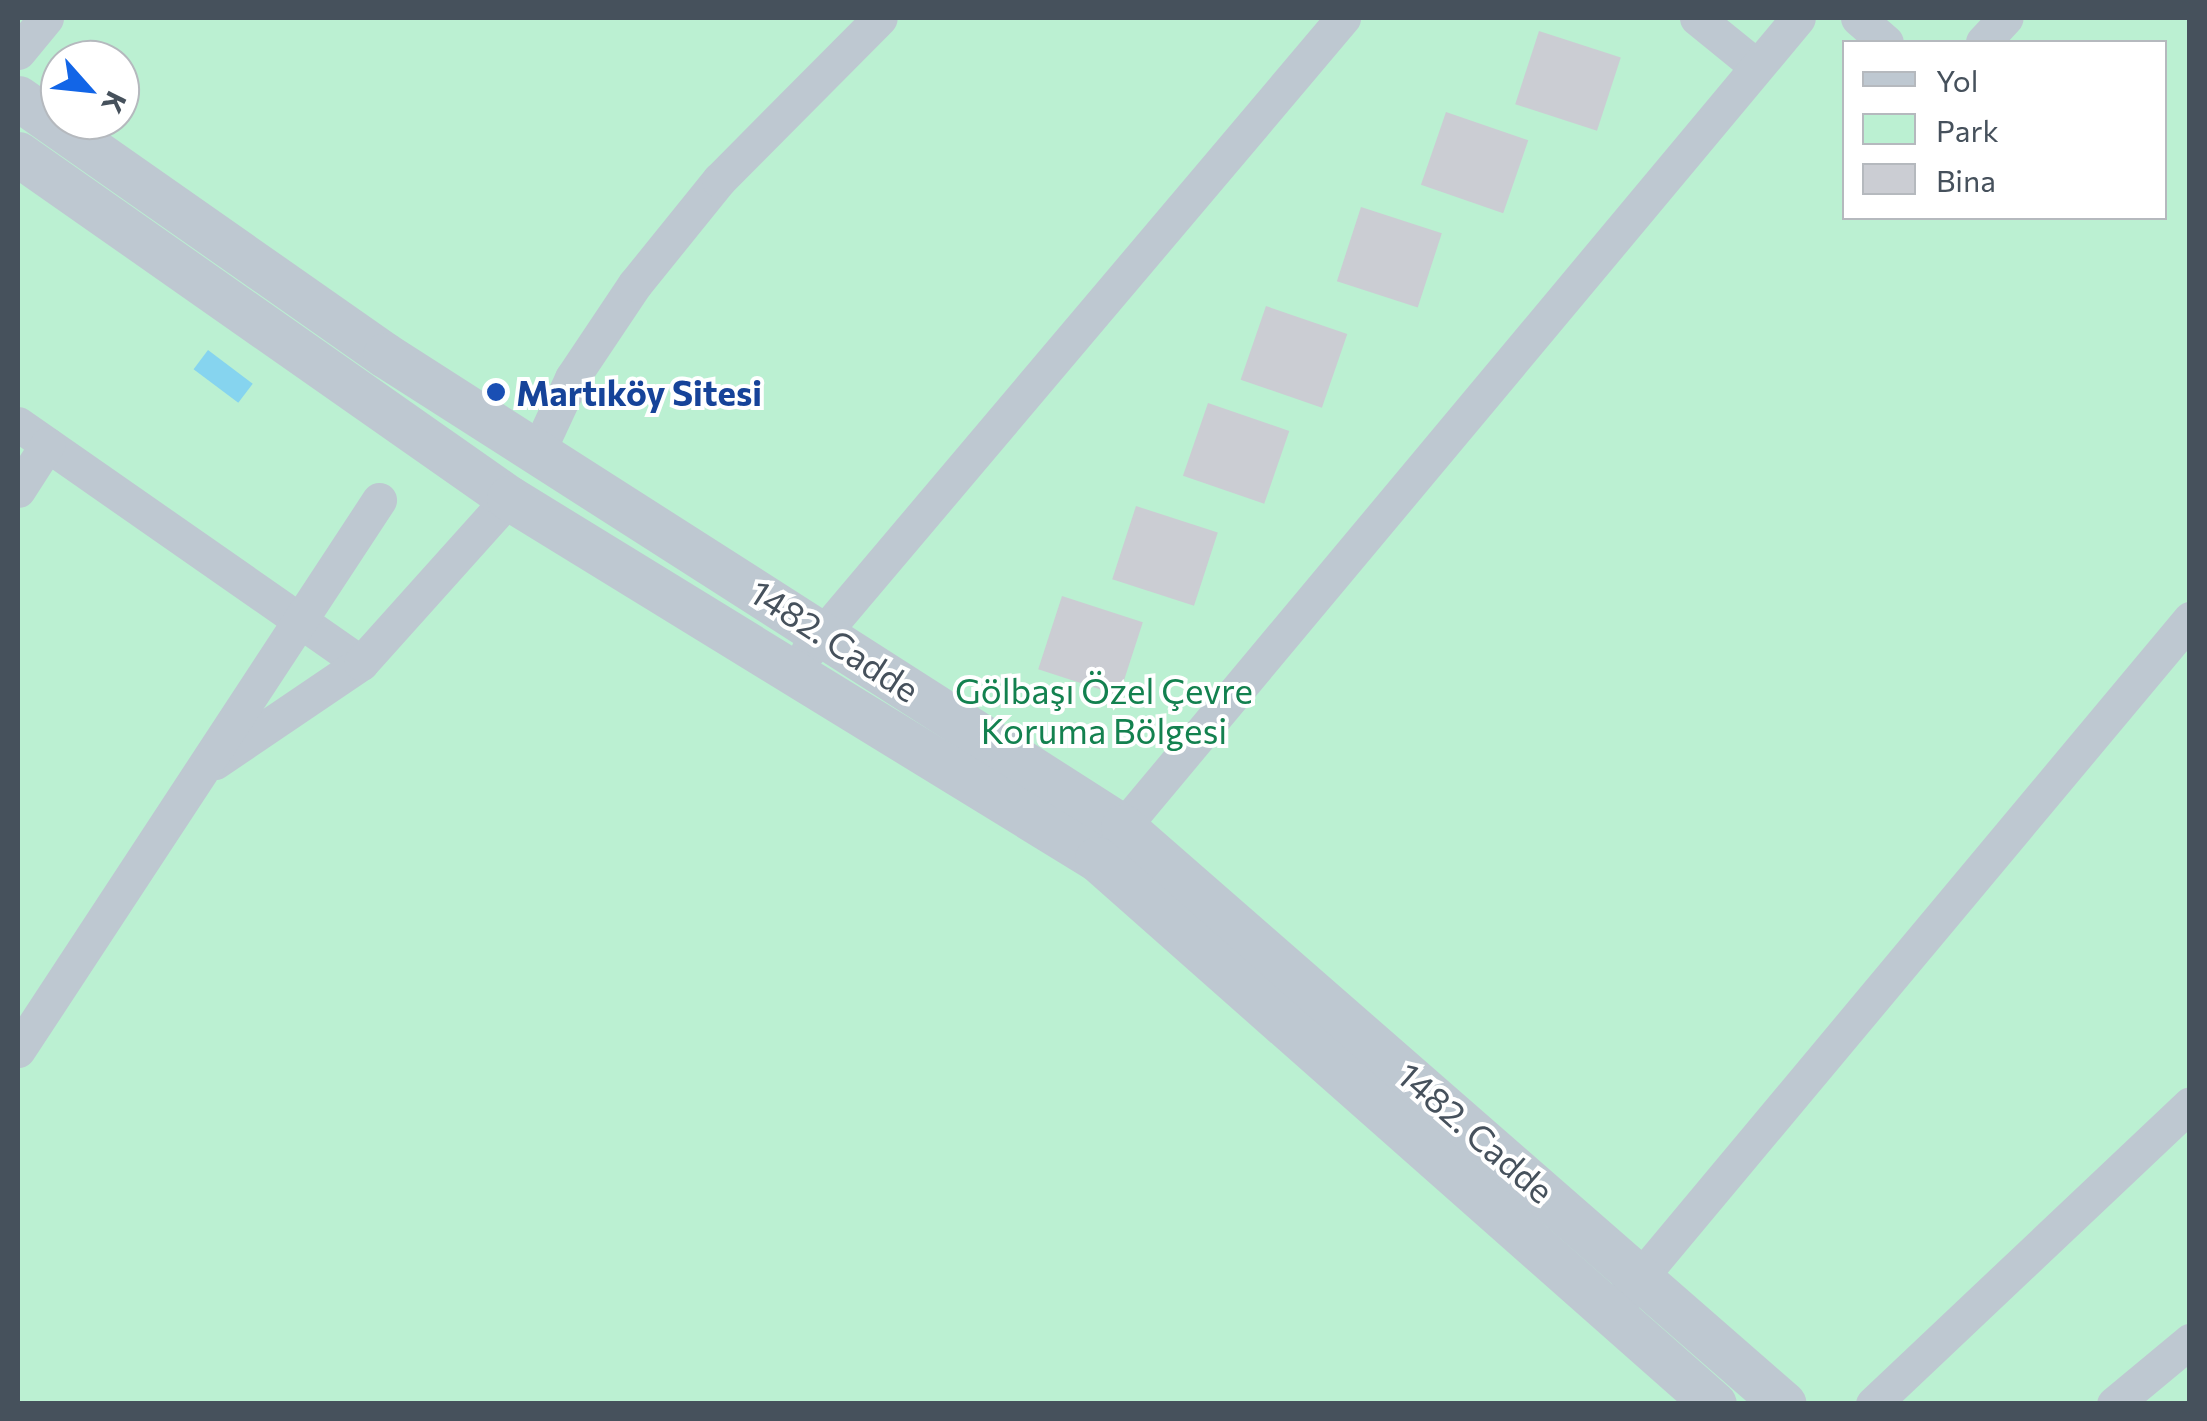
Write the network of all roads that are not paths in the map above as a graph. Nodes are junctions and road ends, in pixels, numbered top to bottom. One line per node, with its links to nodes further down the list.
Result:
1 (46, 18): 10 (street)
2 (880, 18): 16 (street)
3 (1343, 18): 22 (street)
4 (1697, 18): 11 (street)
5 (1798, 18): 11 (street)
6 (1858, 18): 8 (street)
7 (2004, 18): 9 (street)
8 (1884, 40)
9 (1985, 40)
10 (18, 52)
11 (1756, 66): 26 (street)
12 (18, 98): 16 (street, 1482. Cadde)
13 (18, 154): 18 (street, 1482. Cadde)
14 (18, 424): 15 (street)
15 (47, 446): 17 (street); 20 (street)
16 (538, 451): 18 (street); 22 (street, 1482. Cadde)
17 (18, 490)
18 (509, 498): 23 (street); 24 (street, 1482. Cadde)
19 (379, 500): 20 (street)
20 (298, 618): 23 (street); 25 (street)
21 (2190, 619): 29 (street)
22 (824, 632): 24 (street); 26 (street, 1482. Cadde)
23 (361, 663): 25 (street)
24 (794, 668): 26 (street, 1482. Cadde)
25 (202, 770): 27 (street)
26 (1110, 843): 29 (street, 1482. Cadde); 30 (street, 1482. Cadde)
27 (18, 1050)
28 (2190, 1104): 34 (street)
29 (1640, 1276): 30 (street); 33 (street, 1482. Cadde)
30 (1610, 1314): 32 (street, 1482. Cadde)
31 (2190, 1341): 35 (street)
32 (1714, 1404)
33 (1784, 1404)
34 (1873, 1404)
35 (2114, 1404)

